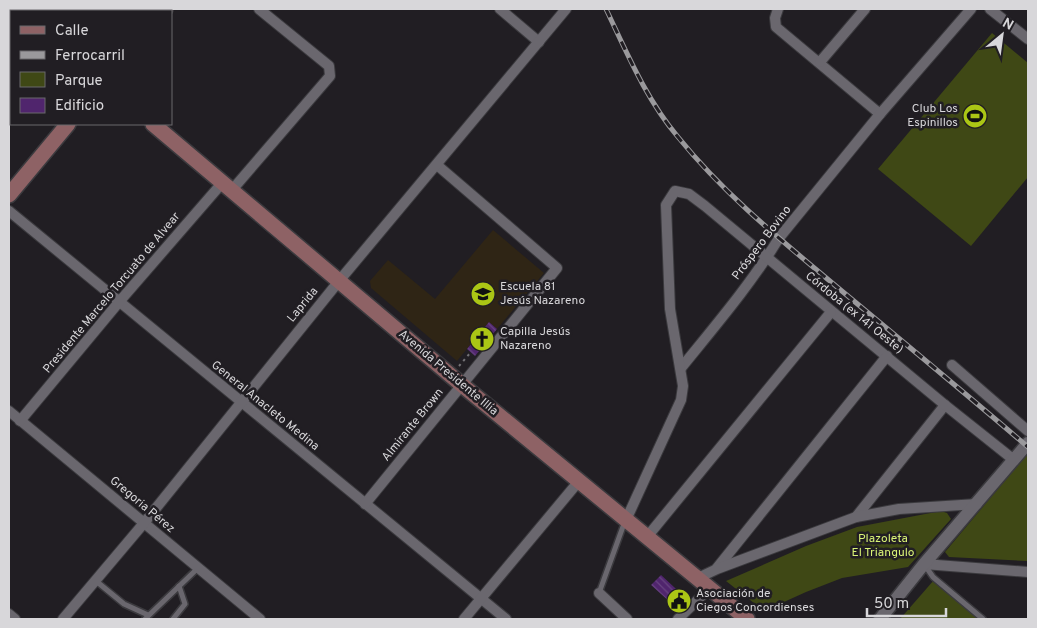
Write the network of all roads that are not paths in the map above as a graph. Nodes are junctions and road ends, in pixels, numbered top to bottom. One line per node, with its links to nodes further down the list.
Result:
1 (259, 9): 15 (street, Presidente Marcelo Torcuato de Alvear)
2 (500, 9): 9 (street)
3 (566, 9): 9 (street, Laprida)
4 (865, 9): 10 (street)
5 (971, 9): 11 (street, Próspero Bovino)
6 (990, 9): 8 (street)
7 (776, 13): 10 (street)
8 (1028, 39)
9 (539, 42): 14 (street, Laprida)
10 (820, 62): 11 (street)
11 (880, 114): 18 (street, Próspero Bovino)
12 (67, 125): 16 (main road)
13 (154, 125): 15 (main road, Avenida Presidente Illia)
14 (437, 165): 19 (street, Laprida); 25 (street, Almirante Brown)
15 (227, 186): 19 (main road, Avenida Presidente Illia); 20 (street, Presidente Marcelo Torcuato de Alvear)
16 (9, 195)
17 (9, 211): 20 (street, General Anacleto Medina)
18 (767, 258): 21 (street, Córdoba (ex 141 Oeste)); 24 (street, Próspero Bovino); 24 (street, Córdoba (ex 141 Oeste))
19 (339, 281): 25 (main road, Avenida Presidente Illia); 26 (street, Laprida)
20 (119, 302): 26 (street, General Anacleto Medina); 29 (street, Presidente Marcelo Torcuato de Alvear)
21 (831, 312): 22 (street, Córdoba (ex 141 Oeste)); 39 (street)
22 (887, 356): 27 (street, Córdoba (ex 141 Oeste)); 42 (street)
23 (952, 365): 30 (street)
24 (680, 368): 37 (street)
25 (456, 380): 33 (main road, Avenida Presidente Illia); 34 (street, Almirante Brown)
26 (240, 402): 34 (street, General Anacleto Medina); 38 (street, Laprida)
27 (945, 405): 32 (street, Córdoba (ex 141 Oeste)); 36 (street)
28 (9, 411): 29 (street, Gregoria Pérez)
29 (20, 420): 38 (street, Gregoria Pérez)
30 (1028, 431)
31 (1028, 443): 32 (street)
32 (1014, 460): 35 (street)
33 (579, 481): 37 (main road, Avenida Presidente Illia); 48 (street)
34 (365, 504): 48 (street, General Anacleto Medina)
35 (976, 504): 36 (street); 40 (street)
36 (856, 517): 42 (street)
37 (626, 520): 39 (main road, Avenida Presidente Illia); 47 (lane)
38 (144, 523): 41 (street, Gregoria Pérez); 44 (street, Laprida)
39 (647, 537): 45 (main road, Avenida Presidente Illia)
40 (924, 564): 43 (street); 60 (street); 61 (lane)
41 (198, 568): 46 (lane); 54 (street, Gregoria Pérez)
42 (717, 569): 45 (street)
43 (1028, 572)
44 (95, 581): 50 (lane); 52 (street, Laprida)
45 (704, 583): 58 (street); 59 (main road, Avenida Presidente Illia)
46 (179, 586): 50 (lane); 53 (lane)
47 (599, 593): 57 (street)
48 (481, 599): 55 (street); 56 (street, General Anacleto Medina)
49 (9, 614): 51 (street)
50 (146, 617)
51 (16, 619)
52 (63, 619)
53 (173, 619)
54 (260, 619)
55 (464, 619)
56 (506, 619)
57 (627, 619)
58 (678, 619)
59 (747, 619)
60 (880, 619)
61 (983, 619)

